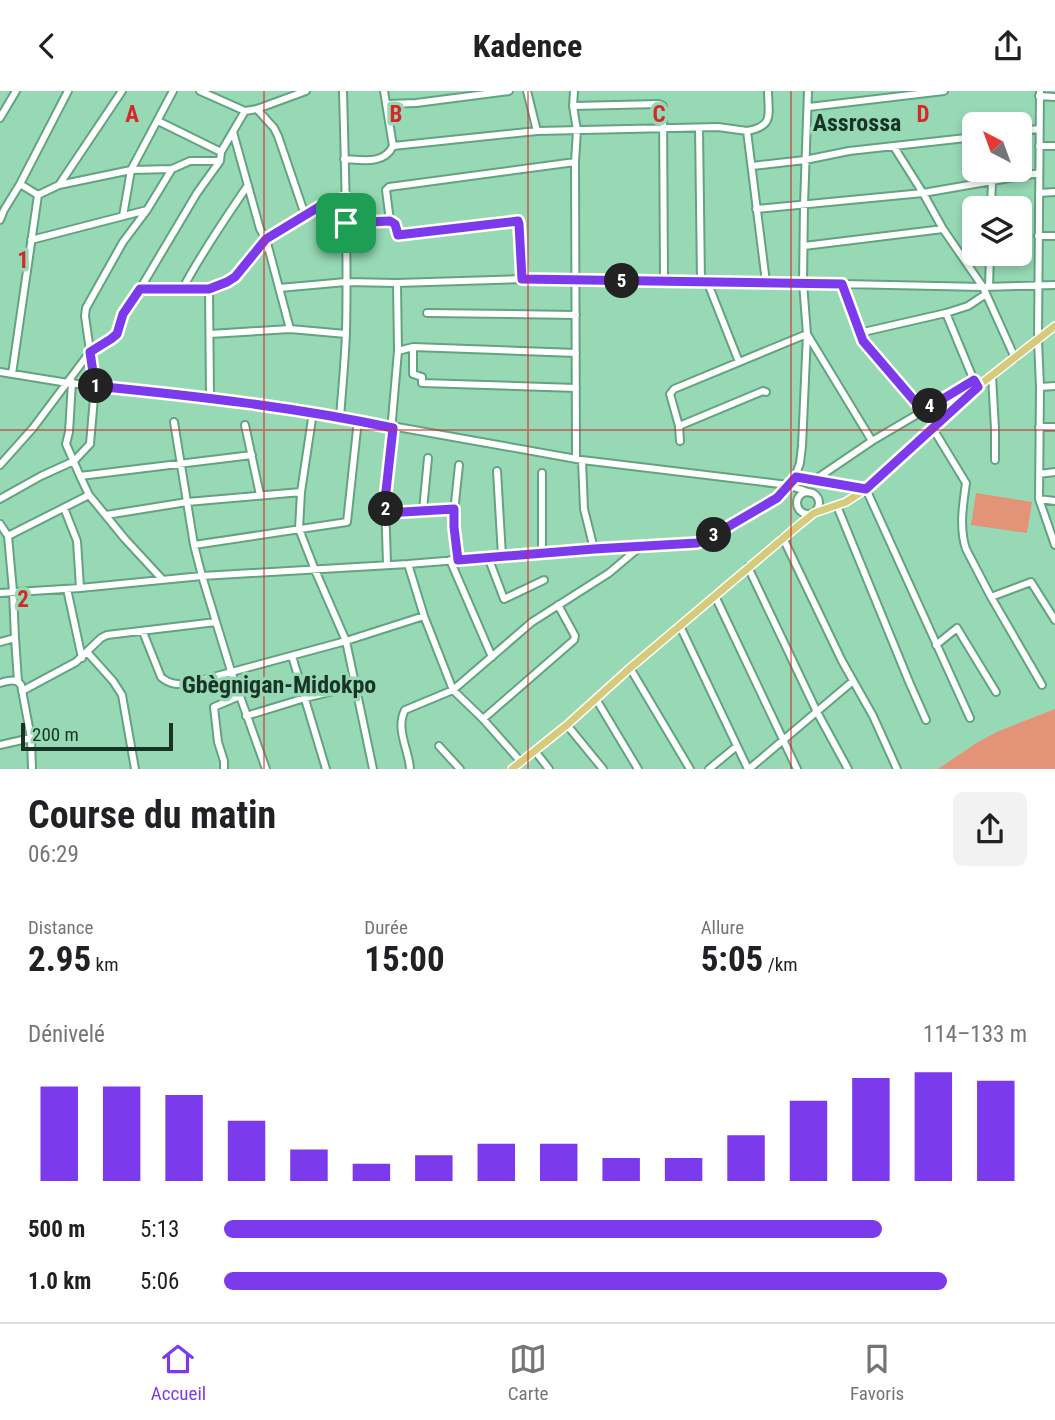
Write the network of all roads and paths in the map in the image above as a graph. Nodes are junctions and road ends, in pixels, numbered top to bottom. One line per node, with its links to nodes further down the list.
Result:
1 (16, 91): 27 (street)
2 (68, 91): 53 (street)
3 (122, 91): 54 (street)
4 (173, 91): 28 (street)
5 (200, 91): 21 (street)
6 (225, 91): 21 (street)
7 (306, 91): 25 (street)
8 (343, 91): 43 (street)
9 (384, 91): 22 (street)
10 (509, 91): 17 (street)
11 (527, 91): 34 (street)
12 (574, 91): 23 (street)
13 (768, 91): 35 (street)
14 (808, 91): 24 (street)
15 (938, 91): 16 (street); 19 (street)
16 (944, 91)
17 (489, 92): 22 (street)
18 (1039, 94): 20 (street); 31 (street)
19 (892, 95): 24 (street)
20 (1055, 97)
21 (222, 101): 26 (street)
22 (387, 104): 38 (street)
23 (573, 106): 29 (street); 32 (street)
24 (808, 107): 44 (street)
25 (257, 109): 26 (street); 64 (street)
26 (245, 111): 36 (street)
27 (0, 118)
28 (158, 121): 42 (street); 49 (street)
29 (664, 128): 30 (street); 32 (street); 77 (street)
30 (699, 128): 35 (street); 79 (street)
31 (1039, 129): 33 (street); 39 (street)
32 (577, 130): 34 (street); 46 (street)
33 (1032, 130)
34 (537, 131): 38 (street)
35 (747, 131): 47 (street)
36 (233, 132): 42 (street); 55 (street)
37 (962, 139): 41 (street)
38 (393, 146): 43 (street)
39 (1039, 146): 40 (street); 50 (street)
40 (1055, 146)
41 (894, 147): 44 (street); 57 (street)
42 (221, 152): 45 (street)
43 (344, 159): 60 (street)
44 (805, 160): 47 (street); 61 (street)
45 (220, 161): 48 (street); 89 (street)
46 (576, 162): 67 (street); 78 (street)
47 (752, 166): 62 (street)
48 (172, 169): 49 (street); 63 (street)
49 (131, 170): 54 (street); 65 (street)
50 (1038, 173): 51 (street); 58 (street)
51 (1032, 174)
52 (986, 182): 57 (street)
53 (20, 184): 59 (street); 66 (street)
54 (59, 185): 59 (street)
55 (248, 185): 72 (street); 87 (street)
56 (1055, 192): 58 (street)
57 (923, 193): 61 (street); 69 (street)
58 (1038, 193): 70 (street)
59 (38, 195): 73 (street)
60 (346, 198): 64 (street); 68 (street)
61 (804, 205): 62 (street); 74 (street)
62 (756, 209): 81 (street)
63 (147, 210): 65 (street); 104 (street)
64 (305, 215): 72 (street)
65 (123, 216): 73 (street)
66 (0, 219)
67 (390, 221): 68 (street); 76 (street)
68 (346, 223): 80 (street)
69 (943, 229): 74 (street); 91 (street)
70 (1038, 236): 71 (street); 85 (street)
71 (1055, 236)
72 (266, 239): 88 (street); 90 (street)
73 (31, 240): 109 (street)
74 (804, 246): 83 (street)
75 (989, 266): 91 (street)
76 (522, 279): 78 (street); 82 (street)
77 (664, 280): 78 (street); 79 (street)
78 (576, 281): 94 (street)
79 (704, 281): 81 (street); 107 (street)
80 (346, 282): 82 (street); 88 (street); 99 (street)
81 (766, 282): 83 (street)
82 (397, 283): 103 (street)
83 (803, 283): 84 (street); 100 (street)
84 (842, 284): 91 (street); 97 (street)
85 (1038, 285): 86 (street); 91 (street); 101 (street)
86 (1055, 285)
87 (183, 288): 89 (street); 90 (street)
88 (279, 288): 96 (street)
89 (140, 289): 104 (street)
90 (209, 289): 98 (street)
91 (986, 289): 93 (street); 106 (street)
92 (428, 313): 94 (street)
93 (946, 313): 97 (street); 112 (street)
94 (576, 316): 105 (street)
95 (1055, 326): 101 (main road)
96 (290, 329): 98 (street); 99 (street)
97 (859, 333): 119 (street)
98 (210, 334): 118 (street)
99 (346, 334): 121 (street)
100 (807, 334): 107 (street); 131 (street); 145 (street)
101 (1038, 340): 106 (main road); 115 (street)
102 (413, 347): 103 (street); 105 (street); 116 (street)
103 (398, 351): 128 (street)
104 (90, 352): 111 (street); 113 (street)
105 (576, 353): 116 (street)
106 (1015, 358): 110 (main road)
107 (739, 362): 126 (street)
108 (0, 372): 109 (street)
109 (12, 374): 111 (street)
110 (992, 376): 112 (main road); 135 (street)
111 (70, 383): 113 (street); 136 (street); 138 (street)
112 (976, 384): 119 (street); 124 (main road)
113 (95, 386): 118 (street); 136 (street)
114 (1055, 386): 115 (street)
115 (1040, 387): 129 (street)
116 (576, 388): 134 (street)
117 (766, 392): 126 (street)
118 (210, 397): 120 (street)
119 (923, 411): 131 (street)
120 (313, 412): 121 (street); 149 (street)
121 (340, 418): 122 (street)
122 (358, 420): 128 (street); 165 (street)
123 (174, 422): 137 (street)
124 (938, 424): 148 (main road); 188 (street)
125 (245, 425): 132 (street)
126 (679, 426): 130 (street)
127 (1055, 427): 129 (street)
128 (393, 428): 134 (street); 161 (street)
129 (1039, 428): 143 (street)
130 (680, 442)
131 (872, 442): 146 (street)
132 (252, 455): 137 (street); 152 (street)
133 (428, 458): 160 (street)
134 (579, 460): 147 (street); 171 (street)
135 (995, 460)
136 (74, 461): 144 (street); 153 (street)
137 (181, 463): 144 (street); 156 (street)
138 (0, 465)
139 (459, 465): 159 (street)
140 (497, 471): 173 (street)
141 (542, 473): 172 (street)
142 (1055, 473): 143 (street)
143 (1039, 474): 154 (street)
144 (80, 476): 151 (street)
145 (796, 477): 146 (street); 147 (street)
146 (816, 479): 148 (street)
147 (788, 485): 150 (street); 170 (street)
148 (866, 489): 157 (main road); 198 (street)
149 (301, 492): 152 (street); 165 (street)
150 (811, 493): 162 (street); 162 (street)
151 (89, 495): 158 (street); 163 (street)
152 (260, 495): 156 (street)
153 (0, 499)
154 (1040, 499): 155 (street); 169 (street)
155 (1055, 501)
156 (187, 502): 163 (street); 168 (street)
157 (837, 506): 162 (main road); 219 (street)
158 (64, 508): 166 (street); 183 (street)
159 (454, 509): 160 (street); 175 (street)
160 (423, 510): 161 (street)
161 (386, 513): 177 (street)
162 (814, 513): 167 (main road)
163 (106, 515): 181 (street)
164 (0, 524): 166 (street)
165 (299, 529): 168 (street); 179 (street)
166 (8, 536): 185 (street)
167 (783, 538): 178 (main road); 205 (street)
168 (194, 545): 180 (street)
169 (1055, 545)
170 (640, 546): 171 (street); 189 (street)
171 (594, 549): 172 (street)
172 (542, 553): 173 (street)
173 (502, 556): 174 (street)
174 (488, 557): 175 (street); 182 (street)
175 (454, 560): 176 (street); 201 (street)
176 (408, 564): 177 (street); 190 (street)
177 (387, 565): 179 (street)
178 (748, 568): 187 (main road); 215 (street)
179 (315, 570): 180 (street); 196 (street)
180 (202, 576): 181 (street); 192 (street)
181 (162, 579): 183 (street)
182 (544, 580)
183 (80, 588): 184 (street)
184 (67, 589): 185 (street); 199 (street)
185 (13, 591): 186 (street); 195 (street)
186 (0, 593)
187 (715, 596): 193 (main road); 222 (street)
188 (991, 597): 191 (street); 207 (street)
189 (558, 604): 201 (street); 218 (street)
190 (424, 616): 196 (street); 209 (street)
191 (1055, 620)
192 (216, 622): 194 (street); 203 (street)
193 (680, 626): 202 (main road); 225 (street)
194 (143, 632): 199 (street); 203 (street)
195 (15, 638): 197 (street); 204 (street)
196 (346, 641): 200 (street); 208 (street)
197 (0, 642)
198 (936, 645): 211 (street); 217 (street)
199 (84, 655): 210 (street); 229 (street)
200 (292, 656): 203 (street); 213 (street)
201 (492, 657): 209 (street)
202 (630, 668): 214 (main road); 240 (street)
203 (232, 671): 212 (street)
204 (18, 681): 206 (street); 210 (street)
205 (853, 681): 215 (street); 245 (street)
206 (0, 683)
207 (1042, 685)
208 (355, 686): 213 (street); 233 (street)
209 (453, 690): 218 (street); 234 (street)
210 (22, 691): 221 (street)
211 (996, 692)
212 (240, 696): 216 (street); 230 (street)
213 (305, 698): 216 (street); 232 (street)
214 (596, 699): 220 (main road); 239 (street)
215 (817, 712): 222 (street); 244 (street)
216 (246, 716): 231 (street)
217 (970, 718)
218 (483, 719): 227 (street)
219 (926, 720)
220 (567, 725): 226 (main road); 238 (street)
221 (31, 738): 223 (street); 228 (street)
222 (783, 740): 242 (street); 243 (street)
223 (0, 745)
224 (439, 746): 235 (street)
225 (737, 746): 241 (street); 242 (street)
226 (535, 751): 227 (main road); 237 (street)
227 (520, 762): 236 (main road)
228 (33, 769)
229 (135, 769)
230 (224, 769)
231 (266, 769)
232 (326, 769)
233 (373, 769)
234 (410, 769)
235 (460, 769)
236 (512, 769)
237 (550, 769)
238 (603, 769)
239 (638, 769)
240 (690, 769)
241 (709, 769)
242 (749, 769)
243 (797, 769)
244 (848, 769)
245 (897, 769)

